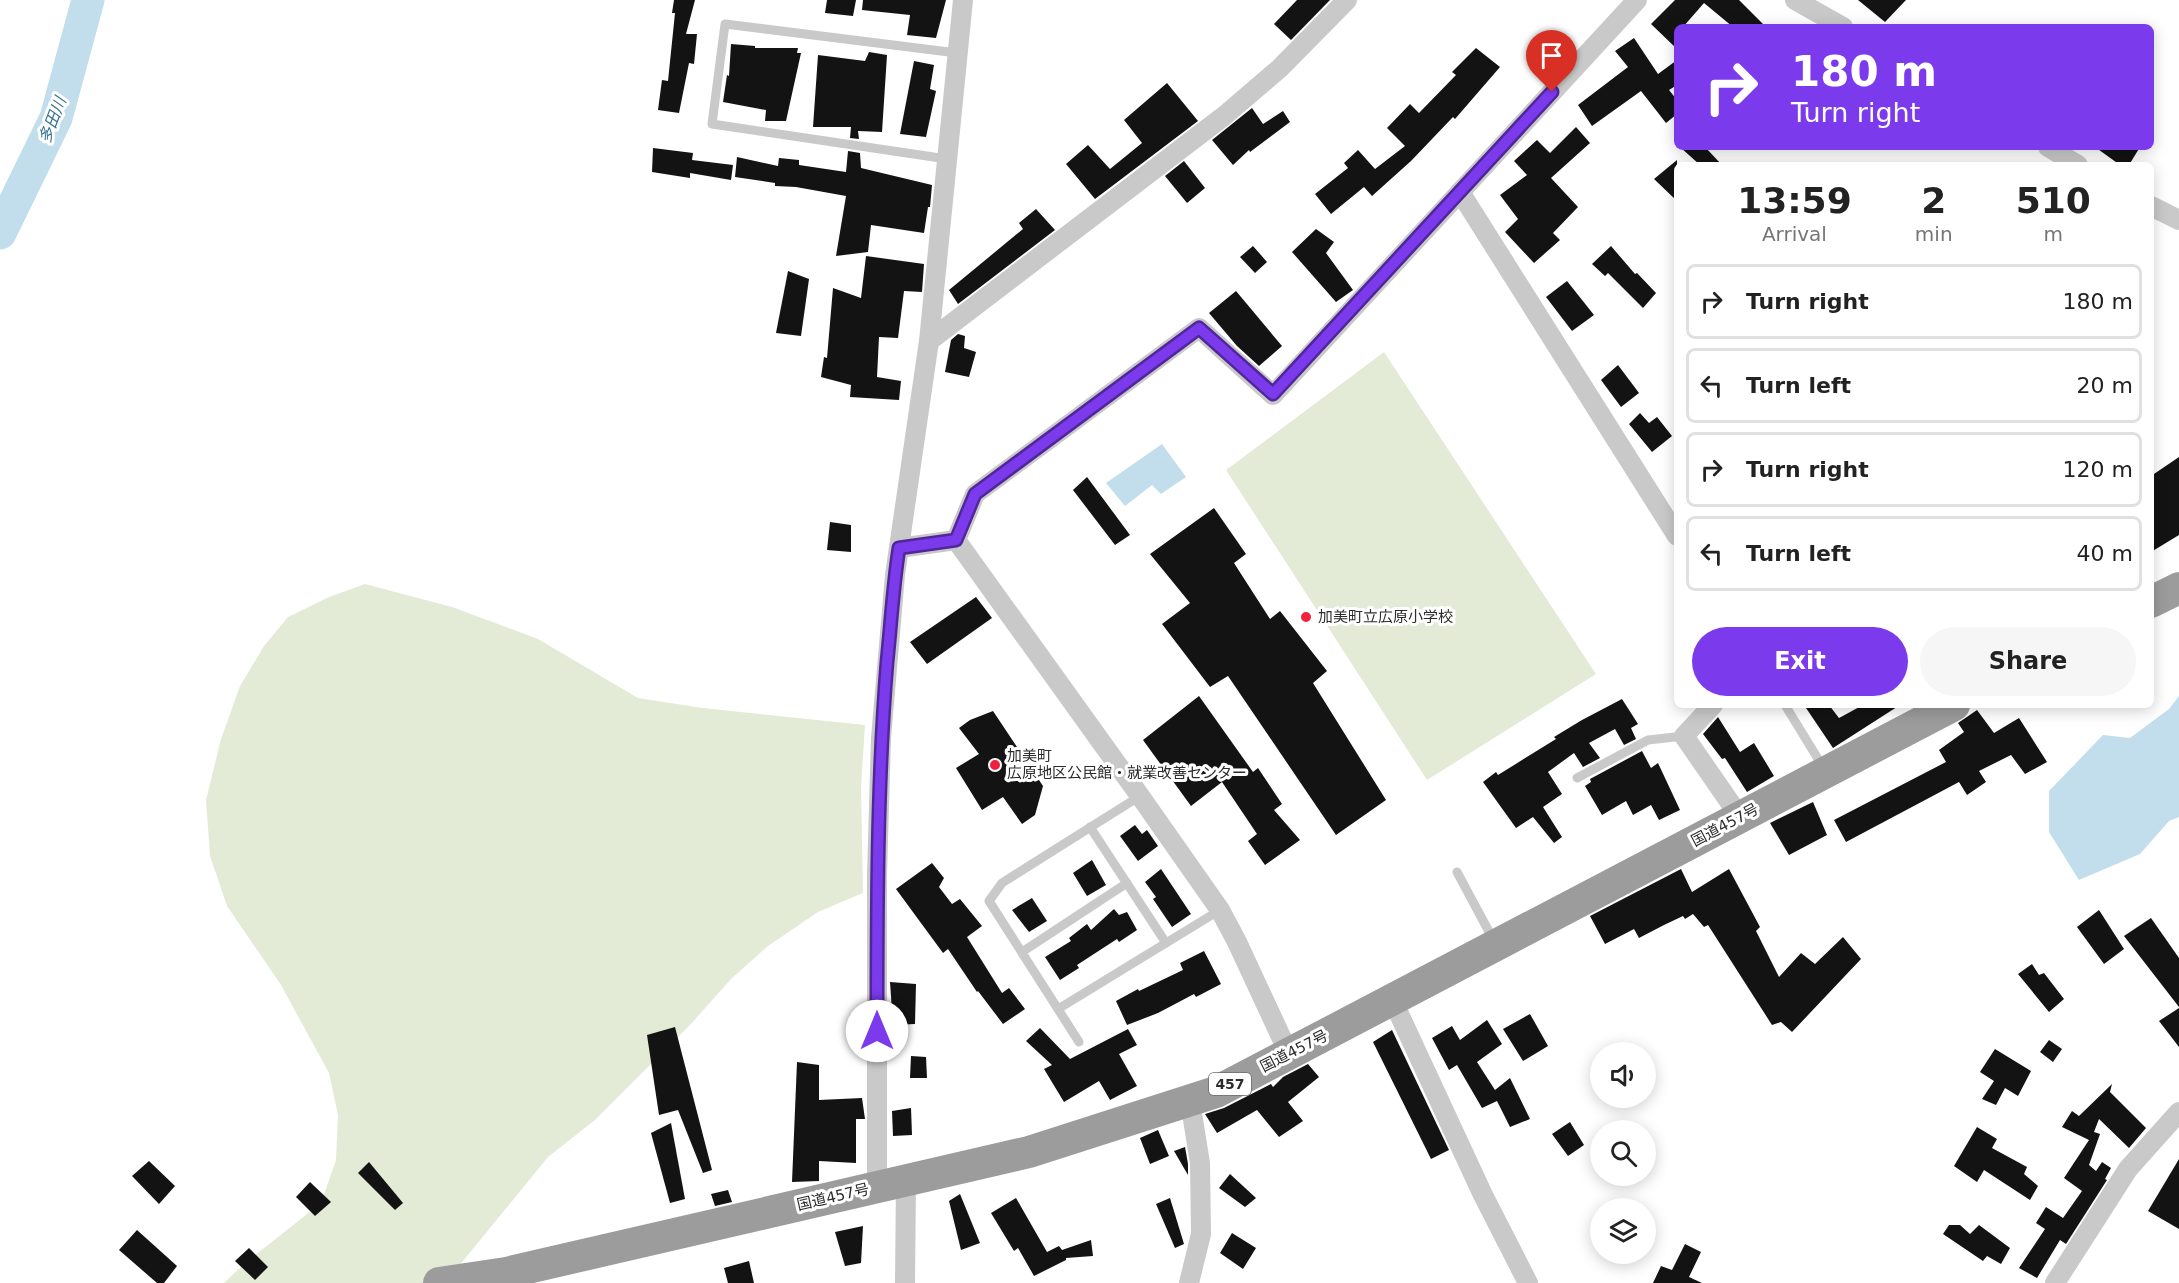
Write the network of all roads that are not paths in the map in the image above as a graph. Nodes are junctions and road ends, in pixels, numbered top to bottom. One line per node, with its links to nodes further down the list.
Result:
1 (963, 0): 6 (street)
2 (1347, 0): 13 (street)
3 (1637, 0): 10 (street)
4 (1795, 0): 5 (street)
5 (1838, 24)
6 (957, 53): 8 (street); 8 (lane)
7 (2053, 150): 9 (street)
8 (947, 159): 13 (street)
9 (2073, 162)
10 (1460, 192): 14 (street); 15 (street)
11 (2154, 208): 12 (street)
12 (2179, 220)
13 (929, 341): 16 (street)
14 (1674, 531)
15 (956, 540): 16 (street); 25 (street)
16 (899, 548): 40 (street)
17 (2179, 588): 18 (highway)
18 (2154, 600)
19 (1710, 708): 22 (street)
20 (1787, 708): 23 (lane)
21 (1948, 708): 23 (highway, 国道457号 / 457)
22 (1684, 736): 24 (lane); 26 (street)
23 (1826, 772): 26 (highway, 国道457号 / 457)
24 (1577, 778)
25 (1140, 796): 27 (lane); 30 (street)
26 (1740, 817): 32 (highway, 国道457号 / 457)
27 (1090, 827): 29 (lane); 33 (lane)
28 (1457, 872): 32 (lane)
29 (1127, 883): 31 (lane); 33 (lane)
30 (1220, 910): 31 (lane); 37 (street)
31 (1166, 943): 35 (lane)
32 (1496, 945): 34 (highway, 国道457号 / 457)
33 (1022, 952): 35 (lane)
34 (1392, 1001): 37 (highway, 国道457号 / 457); 44 (street)
35 (1058, 1009): 36 (lane)
36 (1079, 1042)
37 (1289, 1053): 38 (highway, 国道457号 / 457)
38 (1190, 1101): 40 (highway, 国道457号 / 457); 43 (street)
39 (2179, 1112): 45 (street)
40 (891, 1184): 41 (highway, 国道457号 / 457); 42 (street)
41 (439, 1283)
42 (905, 1283)
43 (1189, 1283)
44 (1528, 1283)
45 (2055, 1283)

